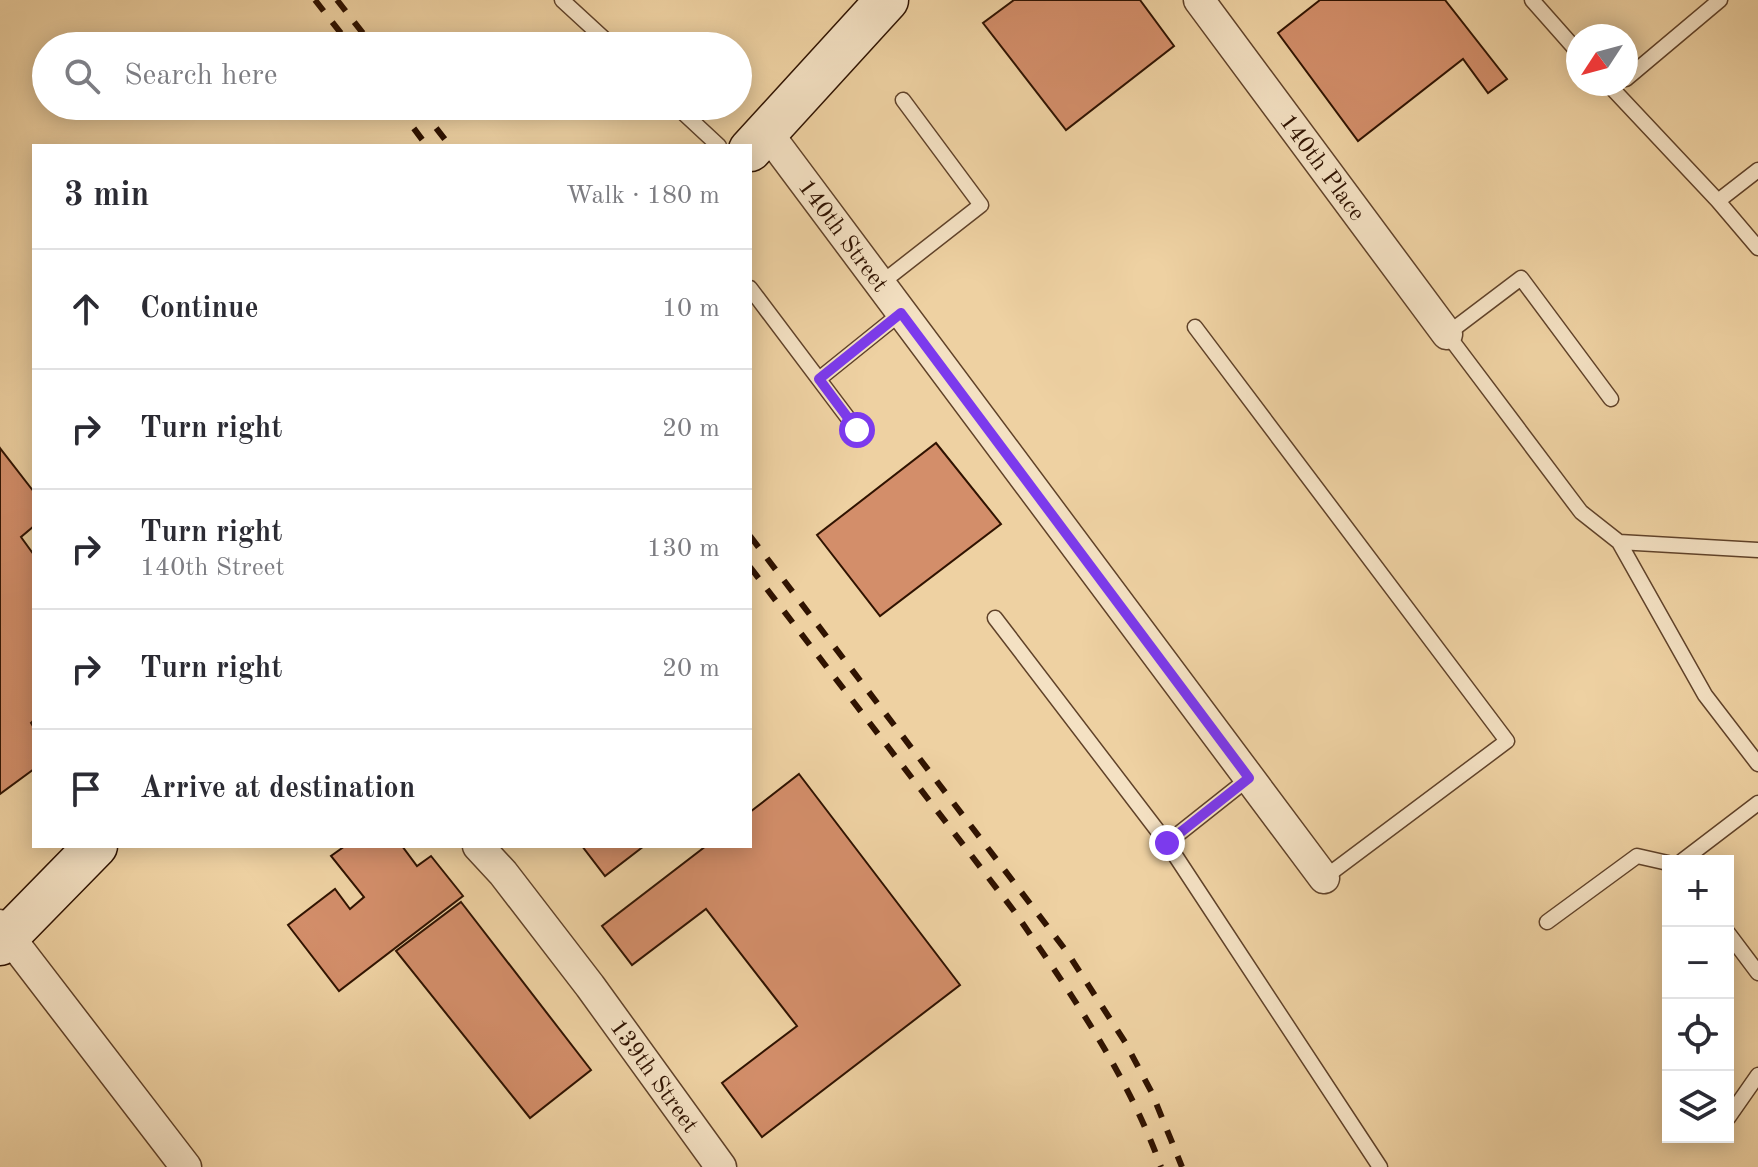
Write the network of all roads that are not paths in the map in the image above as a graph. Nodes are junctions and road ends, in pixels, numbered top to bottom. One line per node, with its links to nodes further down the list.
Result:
1 (562, 0): 6 (lane)
2 (887, 0): 12 (main road)
3 (1199, 0): 21 (street, 140th Place)
4 (1532, 0): 7 (lane)
5 (1720, 0): 8 (lane)
6 (597, 32)
7 (1566, 38)
8 (1638, 69)
9 (1623, 96): 15 (lane)
10 (903, 100): 17 (lane)
11 (691, 120): 13 (lane)
12 (758, 140): 17 (street, 140th Street)
13 (717, 144)
14 (1758, 170): 15 (lane)
15 (1718, 201): 16 (lane)
16 (1758, 248)
17 (880, 284): 19 (street, 140th Street)
18 (752, 291): 22 (lane)
19 (901, 313): 22 (lane); 29 (street, 140th Street)
20 (1195, 327): 36 (lane)
21 (1447, 334): 23 (lane); 25 (lane)
22 (819, 379): 24 (lane)
23 (1611, 399)
24 (857, 430)
25 (1619, 542): 26 (lane); 28 (lane)
26 (1758, 550)
27 (995, 618): 31 (lane)
28 (1758, 764)
29 (1249, 778): 31 (lane); 36 (street, 140th Street)
30 (1758, 803): 34 (lane)
31 (1167, 843): 45 (lane)
32 (94, 848): 38 (main road)
33 (480, 848): 44 (street, 139th Street)
34 (1690, 855)
35 (1662, 862): 37 (lane)
36 (1324, 878)
37 (1547, 922)
38 (3, 935): 43 (street)
39 (1734, 941): 40 (lane)
40 (1758, 973)
41 (1758, 1075): 42 (lane)
42 (1734, 1109)
43 (186, 1167)
44 (721, 1167)
45 (1380, 1167)

